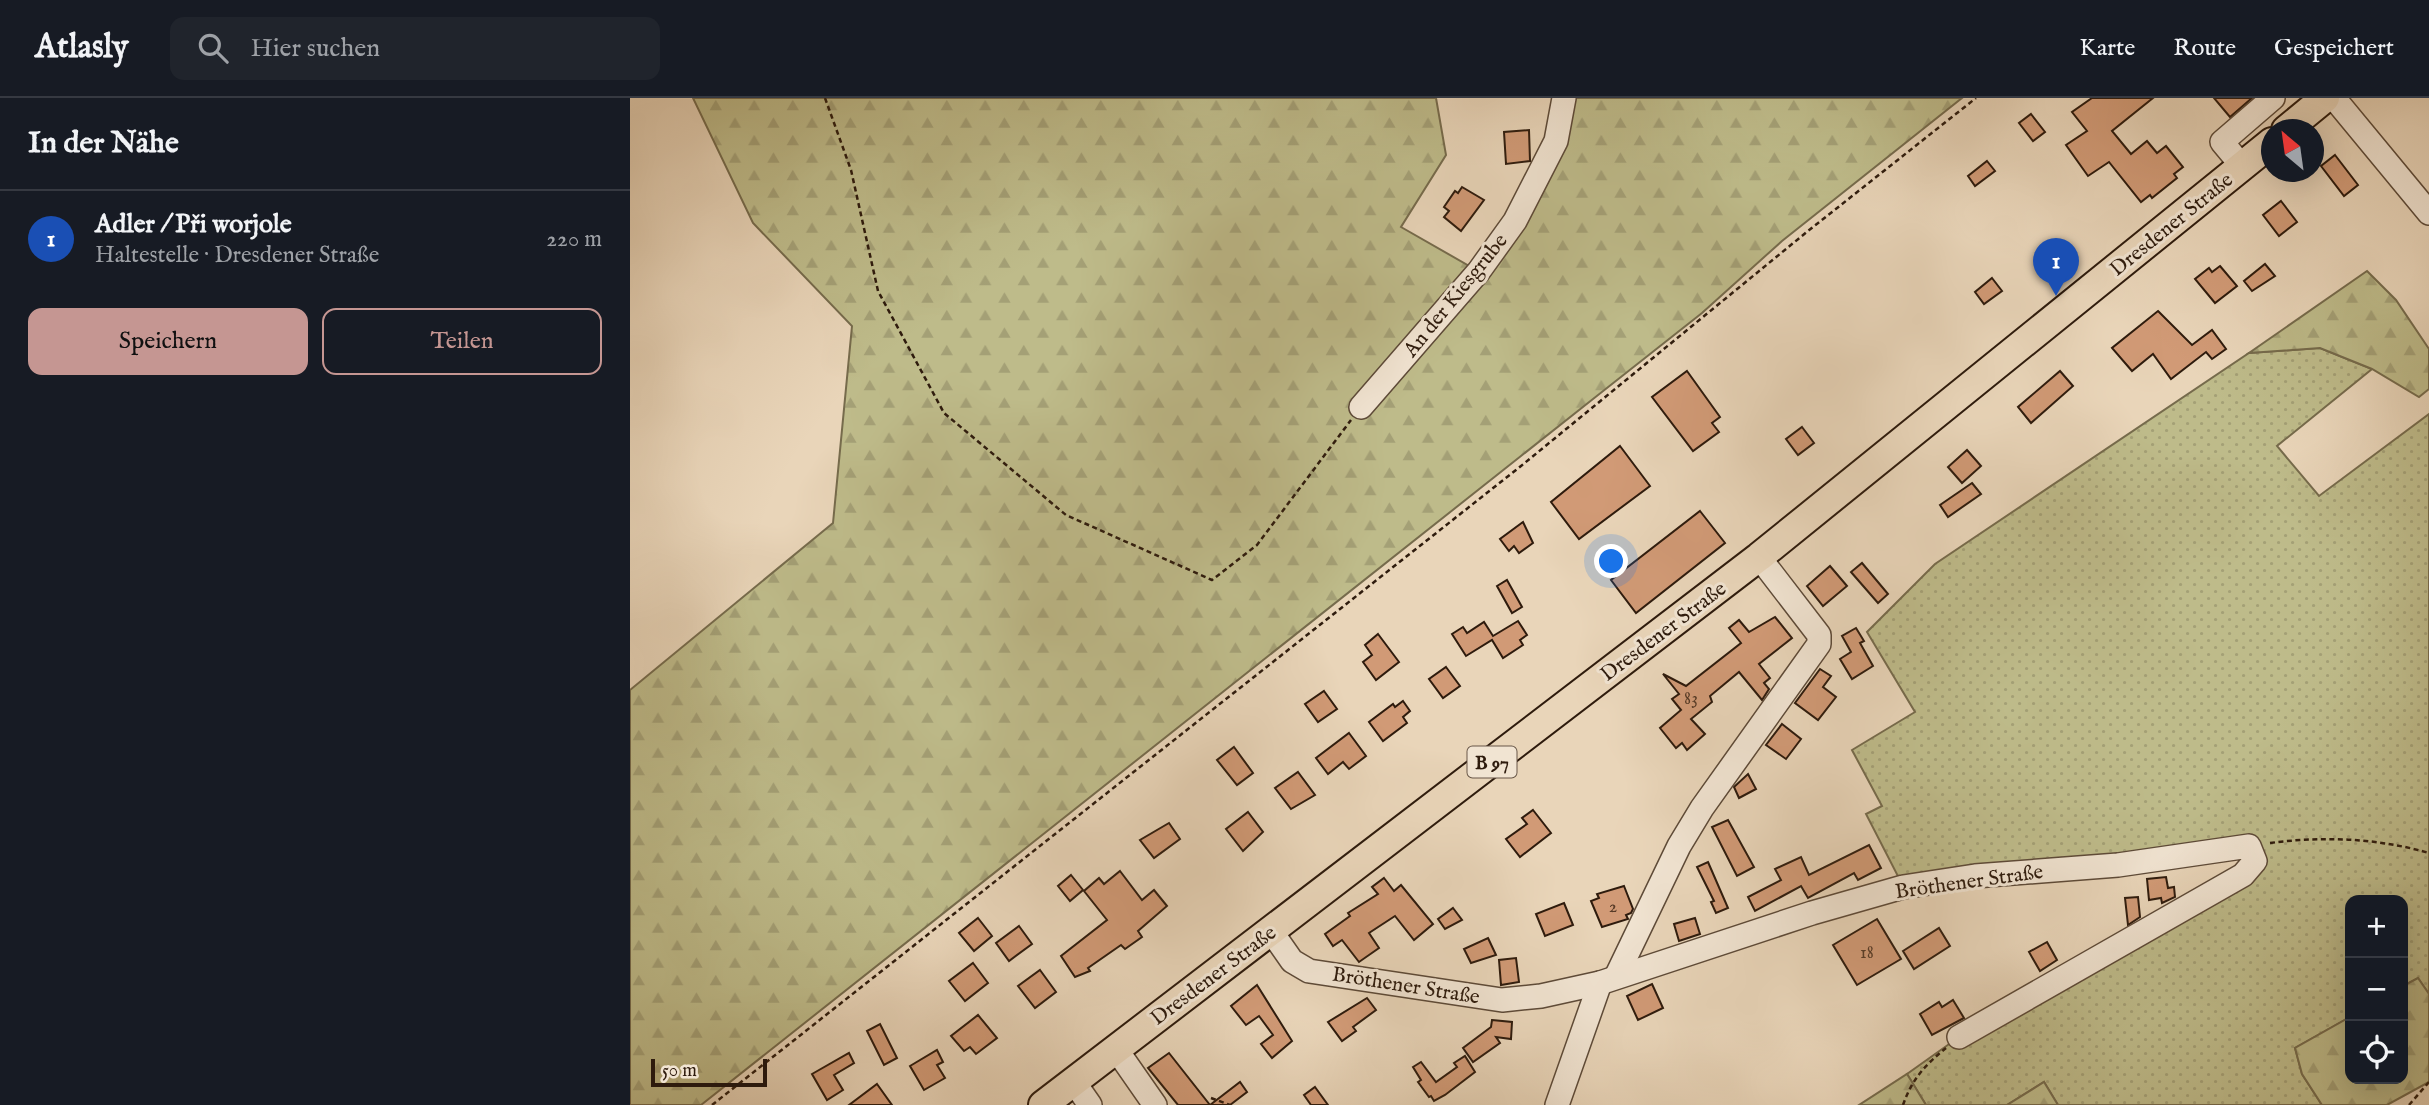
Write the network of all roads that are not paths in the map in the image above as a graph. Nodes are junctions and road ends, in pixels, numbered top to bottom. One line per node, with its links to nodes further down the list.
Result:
1 (1564, 98): 9 (street, An der Kiesgrube)
2 (2273, 98): 7 (street)
3 (2325, 98): 5 (main road)
4 (2334, 98): 8 (street)
5 (2300, 119)
6 (2261, 151): 7 (main road, Dresdener Straße / B 97)
7 (2242, 166): 10 (main road, Dresdener Straße / B 97)
8 (2429, 214)
9 (1361, 407)
10 (1759, 556): 11 (main road, Dresdener Straße / B 97); 12 (street)
11 (1270, 931): 12 (street, Bröthener Straße); 14 (main road, Dresdener Straße / B 97)
12 (1608, 980): 13 (street, Bröthener Straße); 19 (street)
13 (1959, 1037)
14 (1116, 1049): 15 (main road, Dresdener Straße / B 97); 18 (street)
15 (1073, 1082): 16 (main road, Dresdener Straße / B 97); 17 (street)
16 (1043, 1105)
17 (1090, 1105)
18 (1155, 1105)
19 (1557, 1105)

